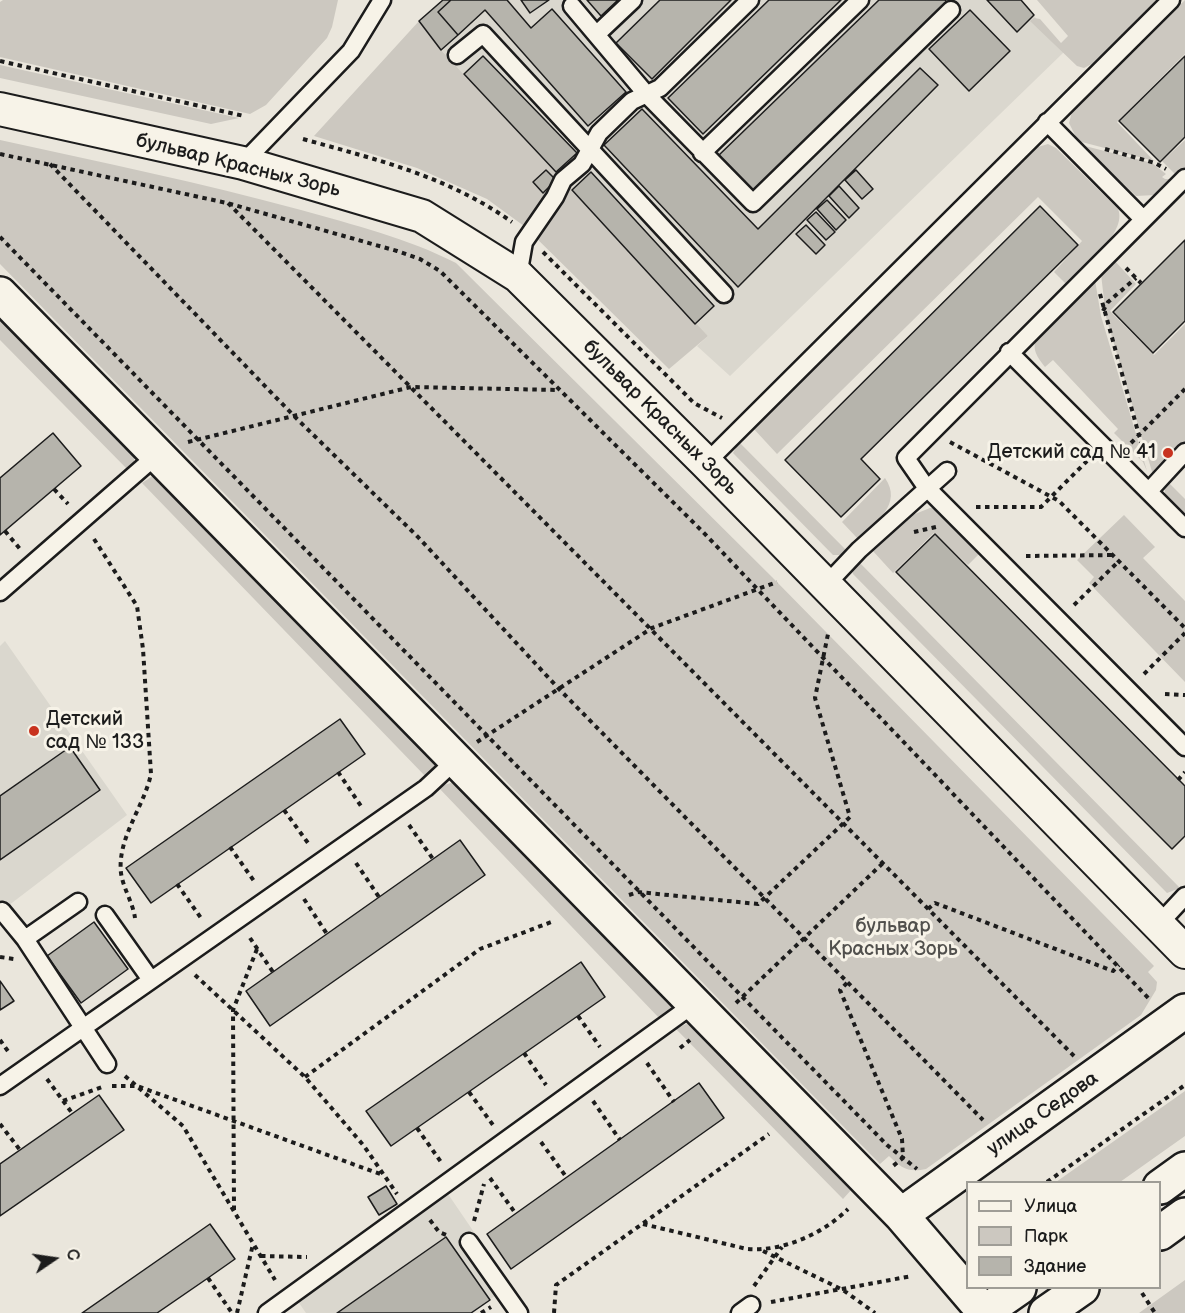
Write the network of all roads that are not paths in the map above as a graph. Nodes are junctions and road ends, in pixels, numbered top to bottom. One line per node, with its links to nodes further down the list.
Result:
1 (382, 0): 15 (lane)
2 (633, 0): 8 (lane)
3 (750, 0): 10 (lane)
4 (860, 0): 14 (lane)
5 (1171, 0): 12 (lane)
6 (572, 6): 8 (lane)
7 (951, 10): 14 (lane)
8 (597, 34): 10 (lane)
9 (457, 55): 13 (lane)
10 (647, 95): 13 (lane); 14 (lane)
11 (0, 109): 15 (street, бульвар Красных Зорь)
12 (1047, 122): 17 (lane); 24 (lane)
13 (589, 148): 18 (lane); 20 (lane)
14 (702, 153)
15 (243, 163): 18 (street, бульвар Красных Зорь)
16 (1183, 181): 17 (lane)
17 (1143, 219): 21 (lane)
18 (518, 276): 24 (street, бульвар Красных Зорь)
19 (0, 294): 23 (street)
20 (724, 294)
21 (1009, 352): 26 (lane); 27 (lane)
22 (1185, 452): 27 (lane)
23 (158, 455): 30 (lane); 32 (street)
24 (706, 463): 29 (street, бульвар Красных Зорь)
25 (947, 471): 26 (lane)
26 (927, 487): 29 (lane); 31 (lane)
27 (1151, 489): 28 (lane)
28 (1185, 528)
29 (825, 586): 37 (street, бульвар Красных Зорь)
30 (0, 591)
31 (1185, 747)
32 (456, 760): 40 (lane); 41 (street)
33 (1185, 896): 37 (lane)
34 (78, 902): 38 (lane)
35 (2, 911): 38 (lane)
36 (105, 915): 40 (lane)
37 (1158, 925): 39 (street, бульвар Красных Зорь)
38 (26, 939): 43 (lane)
39 (1185, 952)
40 (151, 981): 43 (lane)
41 (694, 1004): 48 (street); 54 (lane)
42 (1170, 1008): 48 (street, улица Седова)
43 (84, 1027): 44 (lane); 45 (lane)
44 (107, 1064)
45 (0, 1086)
46 (1185, 1169): 47 (street)
47 (1161, 1186)
48 (901, 1215): 56 (street)
49 (1185, 1215): 50 (street)
50 (1161, 1232)
51 (469, 1242): 55 (lane)
52 (1015, 1289): 56 (street)
53 (1079, 1289): 57 (street)
54 (267, 1313)
55 (519, 1313)
56 (984, 1313)
57 (1046, 1313)

